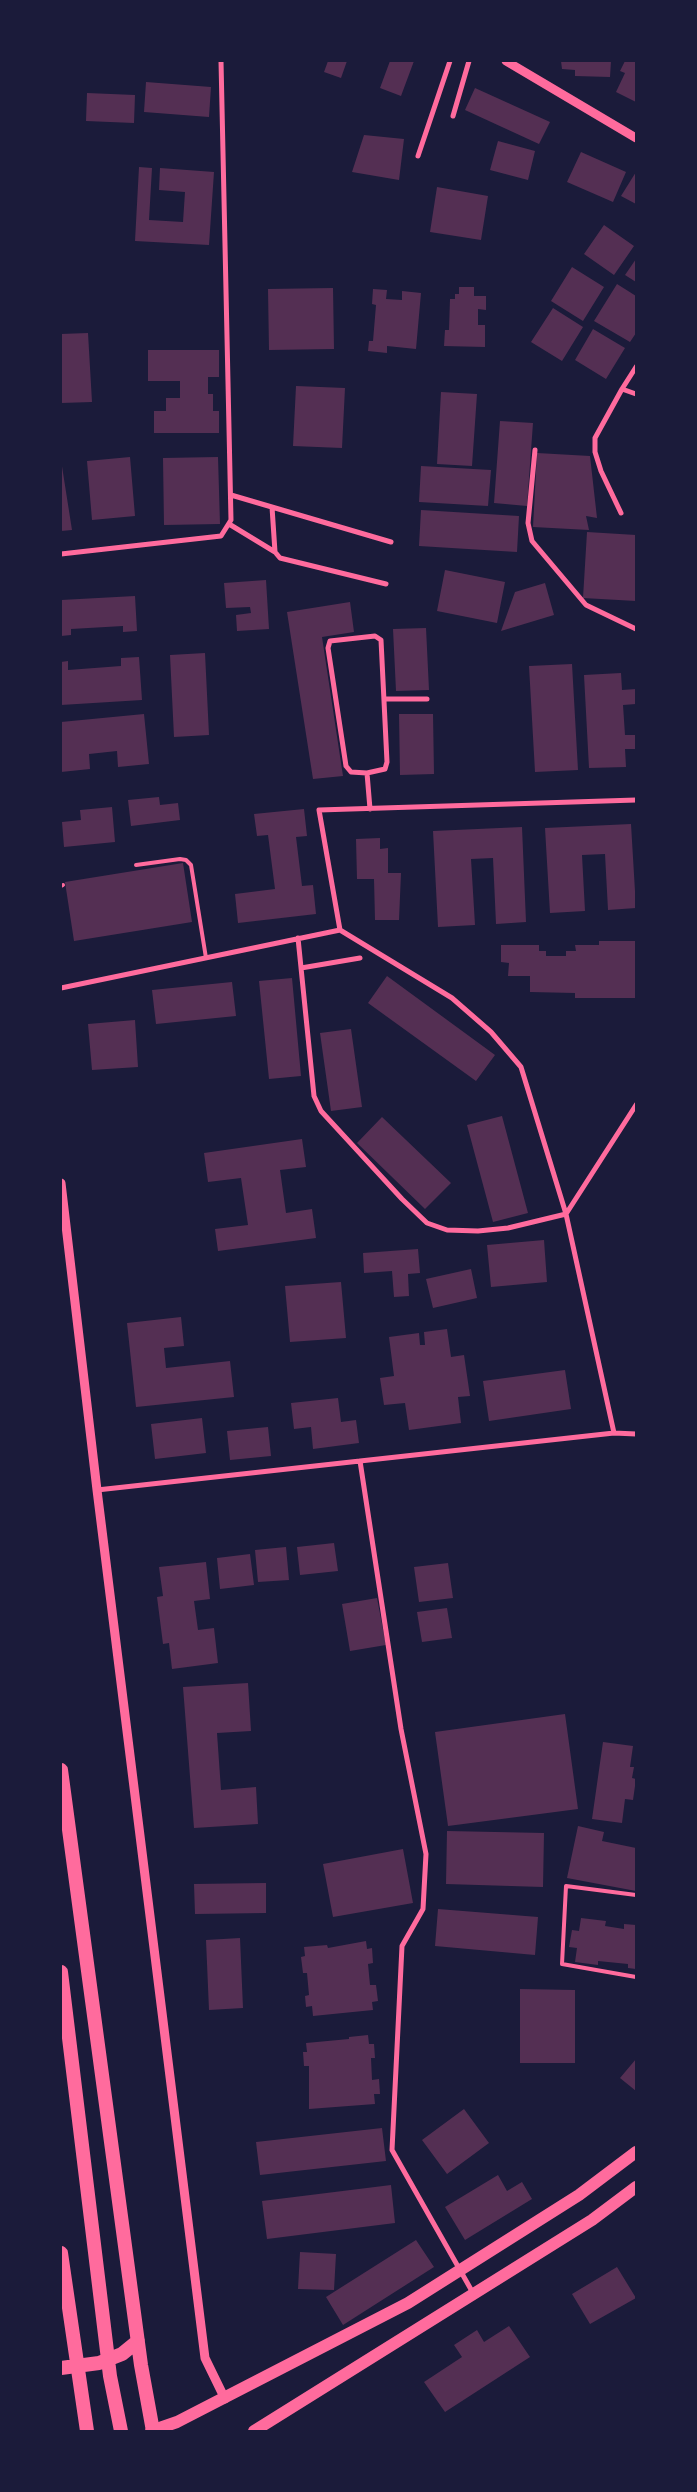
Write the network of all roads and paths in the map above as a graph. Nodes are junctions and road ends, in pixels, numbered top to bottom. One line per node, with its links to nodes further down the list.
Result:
1 (221, 61): 12 (street)
2 (450, 61): 7 (street)
3 (469, 61): 5 (street)
4 (506, 61): 6 (street)
5 (453, 116)
6 (636, 138)
7 (418, 156)
8 (636, 367): 9 (street)
9 (622, 389): 10 (street); 14 (street)
10 (636, 394)
11 (535, 450): 20 (street)
12 (231, 495): 13 (street); 15 (street)
13 (272, 507): 16 (street); 17 (street)
14 (621, 514)
15 (229, 524): 17 (street); 18 (street)
16 (391, 542)
17 (275, 552): 19 (street)
18 (61, 554)
19 (386, 584)
20 (636, 629)
21 (385, 699): 22 (street); 23 (street); 23 (street)
22 (427, 699)
23 (367, 773): 25 (street)
24 (636, 800): 25 (street)
25 (370, 809): 27 (street)
26 (136, 865): 29 (lane)
27 (340, 930): 28 (street); 35 (street)
28 (298, 938): 29 (street); 31 (street)
29 (206, 958): 32 (street)
30 (360, 958): 31 (street)
31 (301, 968): 35 (street)
32 (61, 988)
33 (636, 1105): 35 (street)
34 (61, 1183): 39 (street)
35 (566, 1214): 36 (street)
36 (614, 1433): 37 (street); 38 (street)
37 (636, 1434)
38 (360, 1461): 39 (street); 47 (street)
39 (97, 1490): 51 (street)
40 (61, 1770): 49 (highway)
41 (636, 1895): 43 (lane)
42 (61, 1972): 55 (highway)
43 (636, 1977)
44 (636, 2152): 47 (main road)
45 (636, 2187): 48 (main road)
46 (61, 2253): 54 (highway)
47 (461, 2270): 48 (street); 51 (main road)
48 (473, 2295): 56 (main road)
49 (138, 2341): 50 (highway); 53 (highway)
50 (61, 2368)
51 (225, 2399): 52 (main road)
52 (179, 2426): 53 (main road)
53 (152, 2430)
54 (87, 2431)
55 (121, 2431)
56 (254, 2431)

